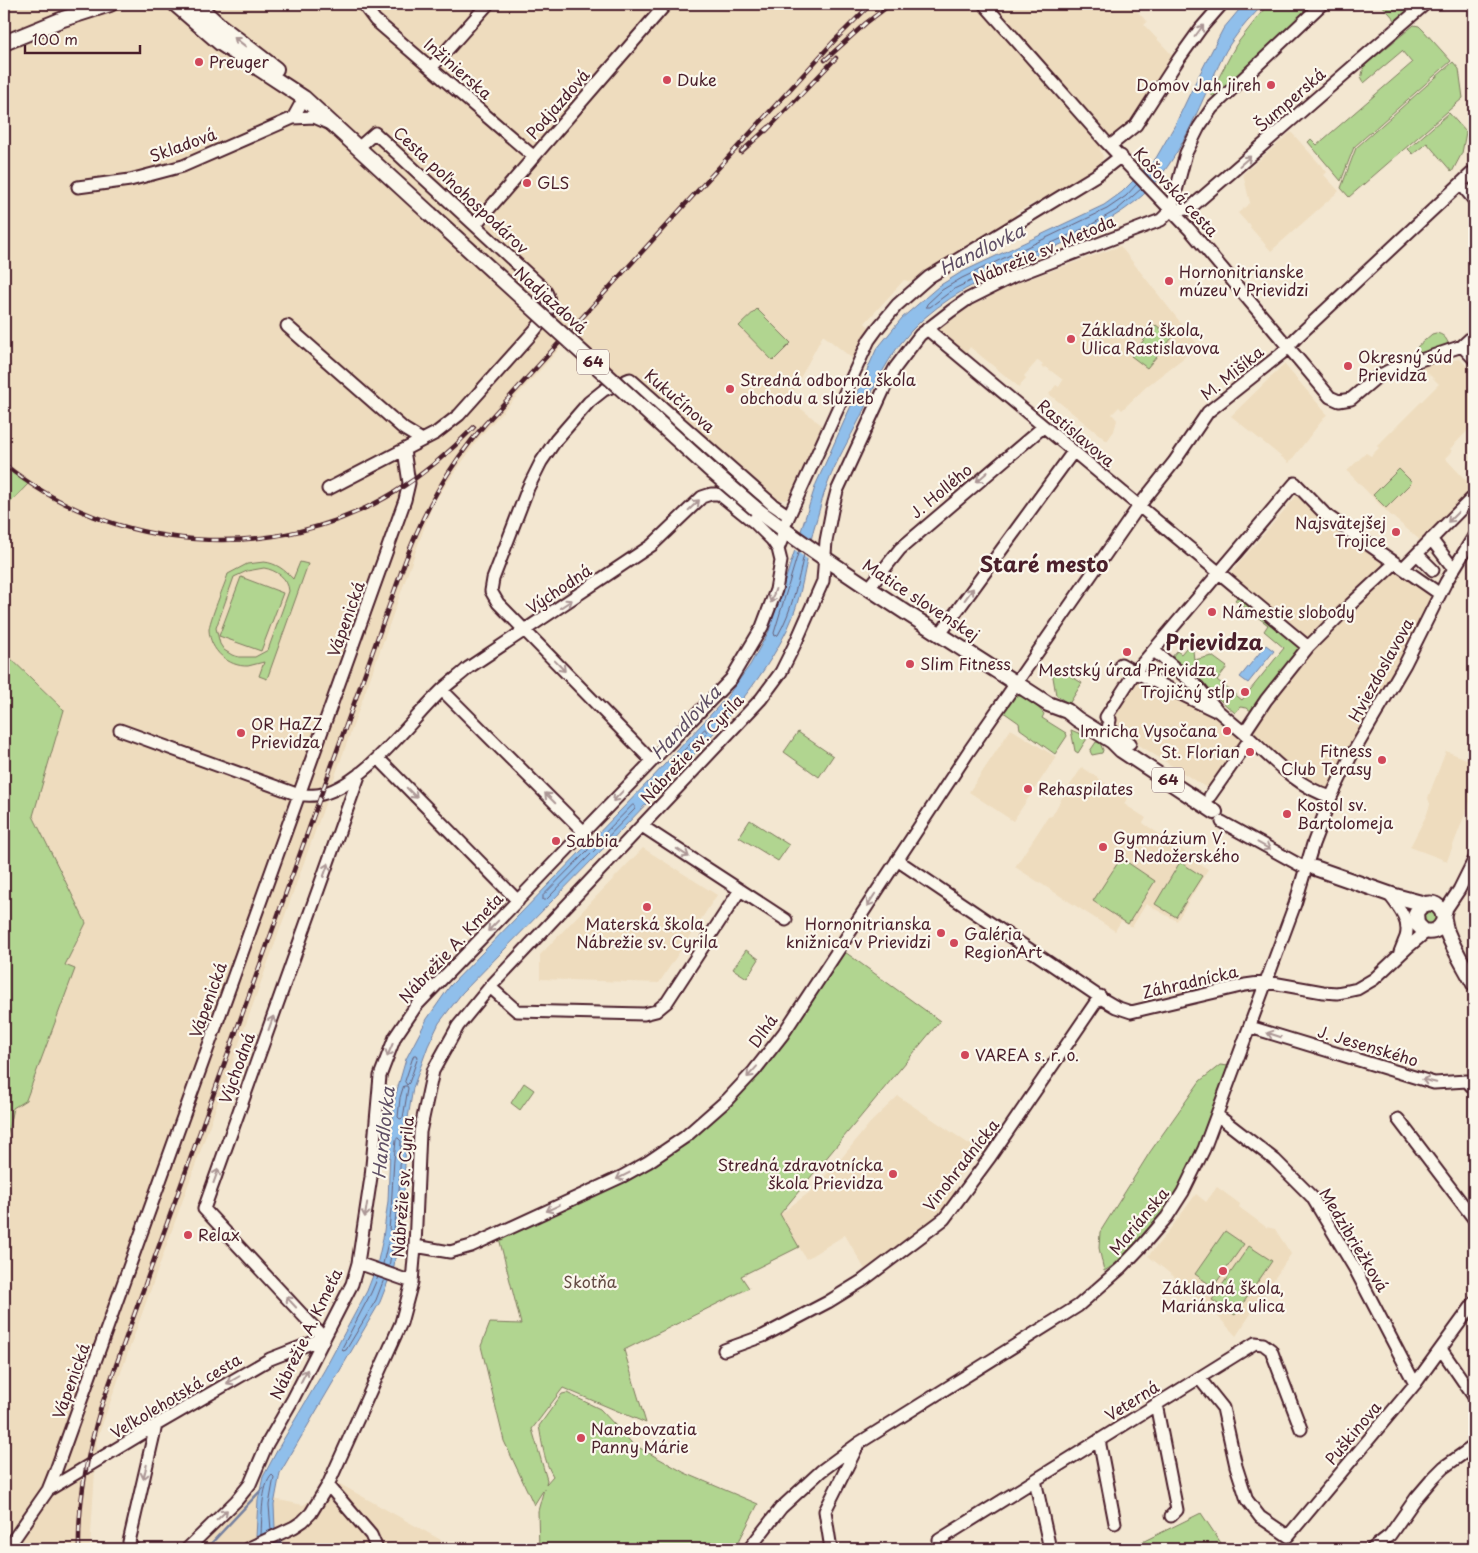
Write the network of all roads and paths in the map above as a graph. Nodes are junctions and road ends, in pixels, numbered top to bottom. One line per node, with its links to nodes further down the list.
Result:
1 (88, 4): 13 (main road)
2 (110, 4): 13 (main road)
3 (163, 4): 14 (main road)
4 (175, 4): 14 (main road, Nadjazdová / 64)
5 (196, 4): 19 (main road, Nadjazdová / 64, one-way to 5)
6 (363, 4): 18 (street, Inžinierska)
7 (488, 4): 18 (street)
8 (666, 4): 25 (street, Podjazdová)
9 (984, 4): 22 (street, Košovská cesta)
10 (1222, 4): 22 (street, one-way to 10)
11 (1322, 4): 30 (street)
12 (1425, 4): 30 (street, Šumperská, one-way to 12)
13 (63, 18): 15 (main road)
14 (201, 28): 19 (main road, Nadjazdová / 64)
15 (36, 29): 16 (main road); 17 (main road)
16 (4, 34)
17 (4, 43)
18 (432, 68): 25 (street, Inžinierska)
19 (304, 98): 20 (street); 21 (main road, Nadjazdová / 64)
20 (293, 118): 21 (street, Skladová); 28 (street, Skladová)
21 (334, 126): 23 (main road, Nadjazdová / 64)
22 (1110, 146): 24 (street, Košovská cesta)
23 (358, 148): 31 (street, Cesta poľnohospodárov); 45 (main road, Nadjazdová / 64, bridge)
24 (1121, 156): 30 (street, Košovská cesta); 46 (street, Nábrežie A. Kmeťa)
25 (534, 157): 31 (street, Podjazdová)
26 (1474, 171): 27 (street, M. Mišíka)
27 (1460, 184): 29 (street); 35 (street, M. Mišíka)
28 (78, 187)
29 (1474, 200)
30 (1171, 210): 33 (street, Nábrežie sv. Metoda); 35 (street, Košovská cesta)
31 (475, 225): 39 (street, Cesta poľnohospodárov)
32 (287, 326): 39 (street)
33 (927, 329): 38 (street, Rastislavova); 51 (street, Nábrežie sv. Metoda)
34 (1474, 335): 36 (street)
35 (1288, 346): 36 (street, Košovská cesta); 44 (street, M. Mišíka)
36 (1462, 346): 37 (street)
37 (1474, 359)
38 (1042, 426): 41 (street, Rastislavova); 56 (street, J. Hollého, one-way to 56)
39 (422, 440): 40 (street, Cesta poľnohospodárov)
40 (404, 450): 42 (street, Cesta poľnohospodárov); 73 (street, Vápenická)
41 (1073, 452): 44 (street, Rastislavova); 59 (street, one-way to 41)
42 (328, 489)
43 (1474, 496): 48 (street, one-way to 48)
44 (1139, 506): 54 (street, Rastislavova); 64 (street, M. Mišíka)
45 (759, 516): 46 (main road, Nadjazdová / 64); 49 (street, Východná); 58 (street, Východná, one-way to 45)
46 (789, 528): 49 (street, Nábrežie A. Kmeťa); 51 (main road, Nadjazdová / 64); 58 (street, Kukučínova)
47 (1474, 536): 57 (street, Hviezdoslavova)
48 (1431, 538): 50 (street); 52 (street)
49 (778, 549): 71 (street, Nábrežie A. Kmeťa, one-way to 71)
50 (1417, 554): 53 (street); 55 (street)
51 (825, 559): 56 (main road, Matice slovenskej / 64); 77 (street, Nábrežie sv. Cyrila)
52 (1450, 564)
53 (1399, 566): 54 (street); 57 (street); 60 (street)
54 (1220, 570): 60 (street); 61 (street)
55 (1433, 570)
56 (868, 588): 59 (main road, Matice slovenskej / 64)
57 (1440, 594): 75 (street, Hviezdoslavova)
58 (526, 631): 65 (street, Východná); 71 (street, one-way to 71)
59 (940, 634): 64 (main road, Matice slovenskej / 64)
60 (1308, 647): 68 (street)
61 (1154, 651): 63 (street); 66 (street)
62 (1121, 664): 63 (street)
63 (1135, 672): 66 (street); 69 (street)
64 (1017, 684): 69 (main road, Matice slovenskej / 64); 80 (street, Dlhá)
65 (442, 690): 70 (street, Východná); 78 (street, one-way to 65)
66 (1218, 712): 68 (street)
67 (120, 730): 73 (street)
68 (1247, 736): 74 (street); 75 (street)
69 (1126, 747): 76 (main road, Matice slovenskej / 64)
70 (378, 758): 72 (street, Východná); 86 (street, one-way to 86)
71 (652, 761): 78 (street, Nábrežie A. Kmeťa, one-way to 78)
72 (360, 773): 73 (street, Východná); 103 (street, Východná, one-way to 72)
73 (299, 795): 117 (street, Vápenická)
74 (1210, 796)
75 (1331, 797): 79 (street, Hviezdoslavova)
76 (1218, 817): 82 (street, one-way to 82)
77 (642, 826): 84 (street, Nábrežie sv. Cyrila, one-way to 84); 92 (street, Nábrežie sv. Cyrila)
78 (584, 832): 86 (street, Nábrežie A. Kmeťa)
79 (1313, 844): 82 (street, Mariánska)
80 (898, 860): 93 (street, Záhradnícka); 99 (street, Dlhá, one-way to 99)
81 (1474, 860): 83 (street)
82 (1310, 868): 85 (main road); 90 (street, Mariánska)
83 (1464, 881): 87 (street); 87 (street)
84 (740, 890): 88 (street, Nábrežie sv. Cyrila); 92 (street)
85 (1391, 895): 87 (main road); 89 (street)
86 (518, 900): 100 (street, Nábrežie A. Kmeťa, one-way to 100)
87 (1430, 918): 89 (street); 91 (main road)
88 (786, 920)
89 (1403, 951): 90 (street, Záhradnícka)
90 (1267, 982): 93 (street, Záhradnícka); 94 (street, Mariánska)
91 (1474, 984)
92 (490, 987): 99 (street, Nábrežie sv. Cyrila)
93 (1100, 996): 105 (street, Vinohradnícka)
94 (1250, 1027): 95 (street, J. Jesenského, one-way to 94); 96 (street, Mariánska)
95 (1474, 1089)
96 (1217, 1115): 107 (street, Medzibriežková); 113 (street, Mariánska)
97 (1398, 1119): 98 (street)
98 (1474, 1219)
99 (415, 1246): 101 (street, Nábrežie sv. Cyrila)
100 (363, 1265): 101 (street); 103 (street, Nábrežie A. Kmeťa)
101 (412, 1282): 116 (street, Nábrežie sv. Cyrila)
102 (1474, 1304): 104 (street, Puškinova)
103 (324, 1338): 110 (street, Veľkolehotská cesta, one-way to 110); 125 (street, Nábrežie A. Kmeťa, one-way to 103)
104 (1441, 1349): 107 (street, Puškinova); 108 (street)
105 (724, 1350)
106 (1199, 1378): 107 (street, Puškinova); 109 (street, Veterná); 111 (street, Veterná)
107 (1416, 1384)
108 (1474, 1397)
109 (1156, 1404): 112 (street, Veterná); 118 (street)
110 (156, 1424): 117 (street, Veľkolehotská cesta); 124 (street, one-way to 124)
111 (1301, 1429)
112 (1099, 1440): 115 (street, Veterná); 119 (street)
113 (859, 1443): 127 (street, Mariánska); 128 (street)
114 (1474, 1446): 120 (street)
115 (1035, 1480): 121 (street, Veterná); 129 (street)
116 (328, 1485): 122 (street, Nábrežie sv. Cyrila); 126 (street)
117 (48, 1490): 123 (street, Vápenická)
118 (1171, 1516)
119 (1115, 1523)
120 (1390, 1535): 130 (street); 131 (street)
121 (940, 1544)
122 (251, 1548)
123 (7, 1549)
124 (133, 1549)
125 (187, 1549)
126 (377, 1549)
127 (749, 1549)
128 (831, 1549)
129 (1050, 1549)
130 (1372, 1549)
131 (1383, 1549)

